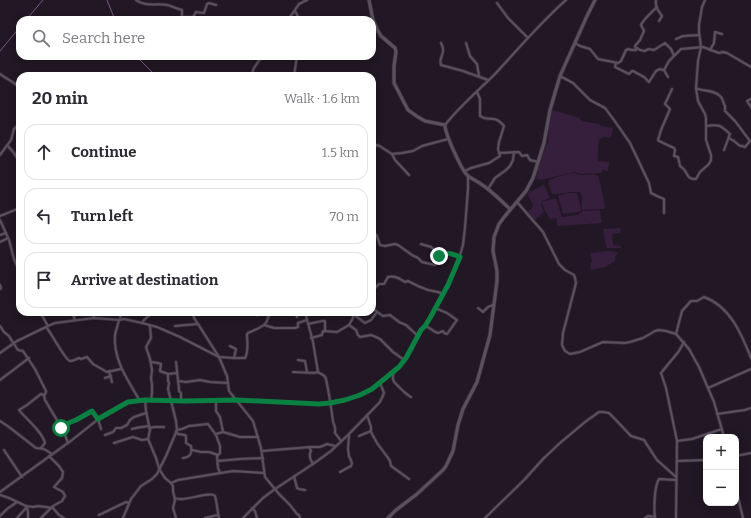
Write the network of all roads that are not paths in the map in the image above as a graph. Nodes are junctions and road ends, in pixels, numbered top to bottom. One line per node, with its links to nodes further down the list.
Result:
1 (136, 0): 14 (street)
2 (298, 0): 9 (street)
3 (307, 0): 9 (street)
4 (369, 0): 18 (street)
5 (566, 0): 23 (street)
6 (595, 0): 26 (street)
7 (656, 0): 12 (street)
8 (705, 0): 21 (street)
9 (301, 2): 13 (street)
10 (497, 3): 23 (street)
11 (216, 5): 15 (street)
12 (656, 8): 19 (street); 29 (street)
13 (294, 11): 16 (street); 17 (street)
14 (182, 16)
15 (194, 16)
16 (291, 16)
17 (297, 16)
18 (372, 16)
19 (658, 20)
20 (376, 27): 50 (street)
21 (699, 34): 24 (street); 28 (street)
22 (722, 34): 30 (street)
23 (528, 38): 43 (street)
24 (676, 39)
25 (466, 43): 40 (street)
26 (575, 43): 34 (street); 41 (street)
27 (442, 44): 40 (street)
28 (701, 47): 30 (street); 31 (street); 45 (street)
29 (636, 49): 31 (street); 34 (street)
30 (710, 50): 35 (street)
31 (674, 56): 36 (street)
32 (259, 60): 37 (street)
33 (295, 60): 38 (street)
34 (615, 62): 36 (street)
35 (751, 67)
36 (664, 70): 42 (street)
37 (252, 72)
38 (294, 72)
39 (0, 74): 44 (street)
40 (479, 76): 43 (street)
41 (560, 76): 64 (street); 72 (street)
42 (668, 77)
43 (488, 80): 47 (street)
44 (16, 84)
45 (696, 88): 51 (street); 55 (street)
46 (672, 89): 51 (street)
47 (477, 92): 50 (street); 60 (street)
48 (751, 99): 49 (street)
49 (751, 107)
50 (445, 126): 54 (street)
51 (706, 126): 53 (street)
52 (16, 127): 56 (street)
53 (730, 138): 55 (street); 58 (street)
54 (448, 139): 62 (street); 65 (street)
55 (751, 141)
56 (8, 145): 61 (street); 63 (street)
57 (376, 146): 62 (street)
58 (724, 150)
59 (514, 152): 60 (street); 64 (street); 68 (street)
60 (499, 153): 65 (street)
61 (0, 154)
62 (392, 154): 66 (street)
63 (16, 156)
64 (538, 162): 69 (street)
65 (464, 171): 67 (street)
66 (409, 175)
67 (468, 176): 68 (street); 83 (street)
68 (488, 189): 70 (street)
69 (517, 202): 70 (street); 118 (street)
70 (510, 209): 89 (street)
71 (16, 210): 73 (street)
72 (664, 213)
73 (0, 216)
74 (0, 220): 76 (street)
75 (0, 231): 76 (street)
76 (5, 232): 77 (street); 79 (street)
77 (0, 235)
78 (376, 235): 82 (street)
79 (8, 238): 80 (street); 84 (street)
80 (0, 242)
81 (421, 244): 82 (street)
82 (440, 255): 83 (street)
83 (460, 257): 88 (street)
84 (16, 264)
85 (0, 285): 87 (street)
86 (376, 287): 88 (street)
87 (0, 289)
88 (443, 294): 90 (street)
89 (494, 305): 91 (street); 238 (street)
90 (435, 308): 116 (street); 116 (street)
91 (478, 308)
92 (377, 312): 119 (street)
93 (42, 316): 113 (street)
94 (74, 316): 104 (street)
95 (120, 316): 105 (street)
96 (148, 316): 107 (street)
97 (194, 316): 108 (street)
98 (269, 316): 110 (street)
99 (306, 316): 106 (street)
100 (353, 316): 111 (street)
101 (357, 316): 102 (street)
102 (374, 316)
103 (94, 318): 104 (street); 105 (street)
104 (75, 320): 113 (street)
105 (120, 320): 107 (street); 133 (street)
106 (307, 320): 109 (street); 110 (street)
107 (142, 323): 114 (street)
108 (198, 324): 115 (street); 125 (street)
109 (308, 324): 117 (street); 120 (street)
110 (264, 325): 127 (street)
111 (348, 325): 117 (street); 130 (street)
112 (0, 326): 122 (street)
113 (47, 326): 122 (street); 135 (street)
114 (150, 326): 125 (street); 131 (street)
115 (175, 326)
116 (425, 326): 119 (street)
117 (325, 331): 120 (street)
118 (676, 334): 121 (street); 128 (street)
119 (418, 336): 130 (street)
120 (311, 338): 139 (street)
121 (684, 342): 149 (street); 183 (street)
122 (14, 344): 124 (street); 126 (street)
123 (230, 346): 127 (street)
124 (0, 352)
125 (219, 357): 127 (street); 147 (street)
126 (29, 358): 144 (street); 150 (street)
127 (234, 358)
128 (751, 358)
129 (298, 360): 138 (street)
130 (404, 361): 136 (street)
131 (151, 362): 141 (street); 153 (street)
132 (176, 362): 140 (street)
133 (121, 369): 135 (street); 157 (street)
134 (751, 369): 149 (street)
135 (109, 371): 142 (street)
136 (395, 371): 148 (street); 151 (street)
137 (293, 372): 138 (street)
138 (307, 372): 139 (street)
139 (318, 372): 159 (street)
140 (177, 373): 141 (street); 145 (street)
141 (168, 374): 154 (street)
142 (111, 376): 143 (street); 146 (street)
143 (105, 378)
144 (0, 380)
145 (178, 381): 147 (street); 158 (street)
146 (112, 382)
147 (228, 383): 156 (street)
148 (380, 383): 159 (street); 163 (street)
149 (708, 388): 162 (street)
150 (44, 395): 167 (street); 188 (street)
151 (411, 397)
152 (145, 400): 153 (street); 157 (street); 161 (street)
153 (151, 400): 154 (street)
154 (170, 400): 158 (street); 172 (street)
155 (216, 400): 156 (street); 158 (street); 174 (street)
156 (236, 400): 159 (street); 180 (street)
157 (140, 401): 164 (street)
158 (181, 401)
159 (330, 403): 182 (street)
160 (751, 408): 162 (street)
161 (146, 413): 166 (street); 177 (street)
162 (718, 414): 171 (street)
163 (367, 415): 173 (street); 175 (street)
164 (98, 419): 167 (street); 169 (street); 184 (street)
165 (0, 422): 188 (street)
166 (149, 427): 168 (street); 170 (street); 181 (street)
167 (61, 428): 184 (street)
168 (164, 428)
169 (101, 429)
170 (132, 429)
171 (722, 429): 176 (street); 183 (street)
172 (176, 431): 178 (street); 190 (street); 203 (street)
173 (371, 431): 179 (street); 210 (street)
174 (223, 432): 178 (street); 180 (street)
175 (349, 434): 182 (street); 204 (street)
176 (723, 434)
177 (105, 435)
178 (216, 435): 194 (street)
179 (359, 436)
180 (258, 437): 191 (street)
181 (148, 439): 185 (street); 203 (street)
182 (341, 441): 186 (street)
183 (677, 441): 201 (street)
184 (68, 443): 193 (street)
185 (114, 443)
186 (336, 446): 187 (street); 202 (street)
187 (309, 447): 191 (street); 202 (street)
188 (41, 448): 193 (street)
189 (4, 450): 208 (street)
190 (192, 450): 194 (street); 197 (street)
191 (262, 451): 198 (street)
192 (751, 453): 195 (street)
193 (52, 454): 196 (street)
194 (218, 454): 199 (street)
195 (739, 455)
196 (49, 456): 208 (street); 221 (street)
197 (183, 458)
198 (263, 458): 199 (street); 206 (street)
199 (218, 460): 205 (street)
200 (703, 460): 201 (street)
201 (677, 461): 209 (street)
202 (313, 464): 207 (street)
203 (159, 469): 212 (street); 219 (street)
204 (340, 472)
205 (220, 473): 206 (street); 212 (street)
206 (264, 473): 213 (street)
207 (294, 476): 213 (street); 214 (street)
208 (22, 477): 215 (street)
209 (676, 477): 211 (street); 239 (street)
210 (409, 478)
211 (676, 480): 227 (street); 241 (street)
212 (171, 482): 216 (street)
213 (275, 489): 222 (street); 237 (street)
214 (305, 490)
215 (0, 494): 218 (street)
216 (175, 498): 225 (street); 233 (street)
217 (739, 501): 242 (street)
218 (17, 502): 220 (street); 224 (street)
219 (129, 503): 223 (street); 232 (street)
220 (26, 507): 221 (street); 228 (street); 229 (street)
221 (52, 508): 230 (street); 231 (street)
222 (252, 508): 235 (street); 236 (street)
223 (99, 515)
224 (0, 516)
225 (218, 516): 234 (street)
226 (179, 517): 233 (street)
227 (655, 517): 240 (street)
228 (17, 518)
229 (28, 518)
230 (41, 518)
231 (64, 518)
232 (123, 518)
233 (176, 518)
234 (204, 518)
235 (243, 518)
236 (257, 518)
237 (300, 518)
238 (388, 518)
239 (485, 518)
240 (645, 518)
241 (676, 518)
242 (743, 518)

